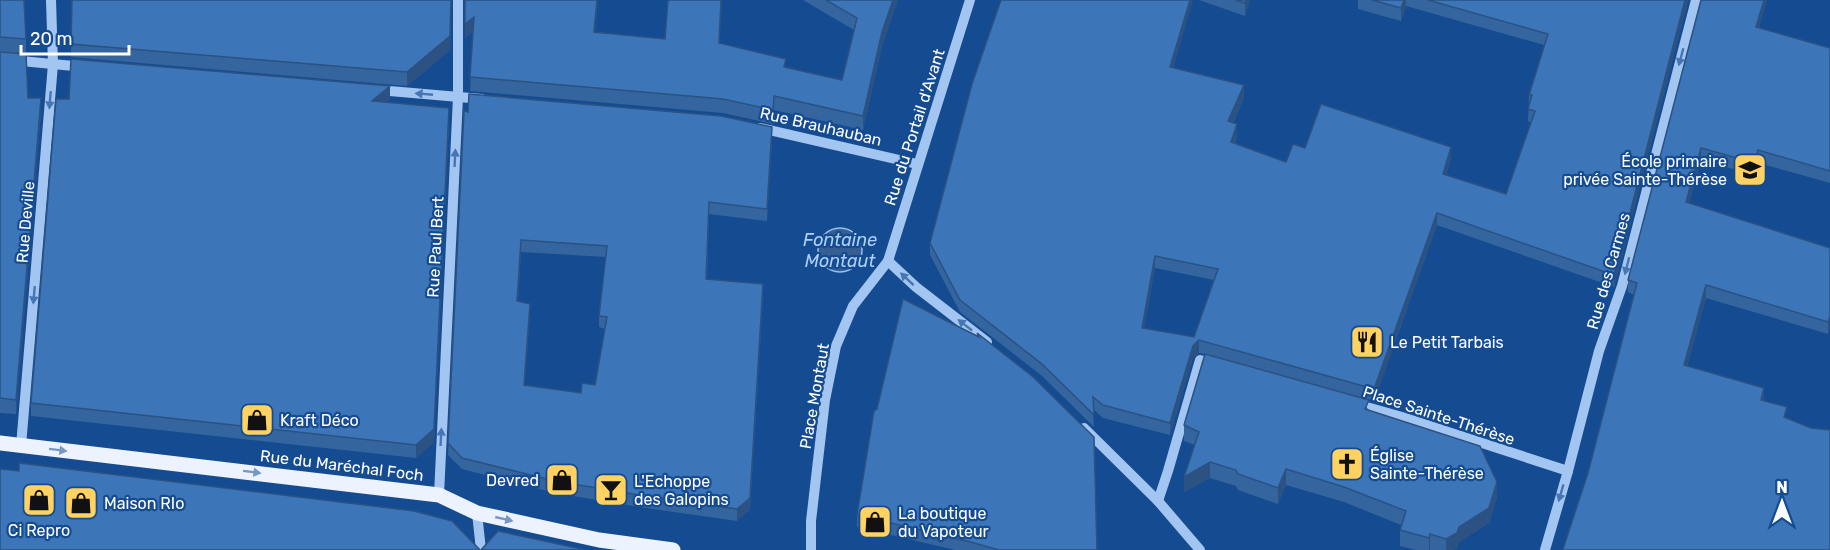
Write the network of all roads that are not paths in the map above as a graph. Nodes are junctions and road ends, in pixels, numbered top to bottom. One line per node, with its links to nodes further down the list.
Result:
1 (51, 0): 6 (street, Rue Deville)
2 (458, 0): 9 (street, Rue Paul Bert)
3 (970, 0): 12 (street, Rue du Portail d'Avant)
4 (1696, 0): 20 (street, Rue des Carmes, one-way to 20)
5 (0, 59): 6 (street)
6 (53, 64): 7 (street); 19 (street, Rue Deville, one-way to 19)
7 (101, 68)
8 (362, 89): 9 (street, one-way to 8)
9 (458, 97): 10 (street); 21 (street, Rue Paul Bert, one-way to 9)
10 (492, 100)
11 (754, 127): 12 (street, Rue Brauhauban)
12 (917, 164): 13 (street, Rue du Portail d'Avant)
13 (888, 261): 14 (street, one-way to 13); 26 (street, Place Montaut)
14 (992, 346)
15 (1223, 366): 22 (street)
16 (1346, 401): 20 (street, Place Sainte-Thérèse)
17 (1077, 421): 22 (street)
18 (0, 443): 19 (main road, Rue du Maréchal Foch)
19 (21, 446): 21 (main road, Rue du Maréchal Foch, one-way to 21)
20 (1568, 471): 28 (street, Rue des Carmes, one-way to 28)
21 (439, 495): 23 (main road, Rue du Maréchal Foch)
22 (1158, 501): 27 (street)
23 (477, 513): 24 (street); 25 (main road, Rue du Maréchal Foch, one-way to 25)
24 (480, 550)
25 (673, 550)
26 (811, 550)
27 (1200, 550)
28 (1545, 550)

